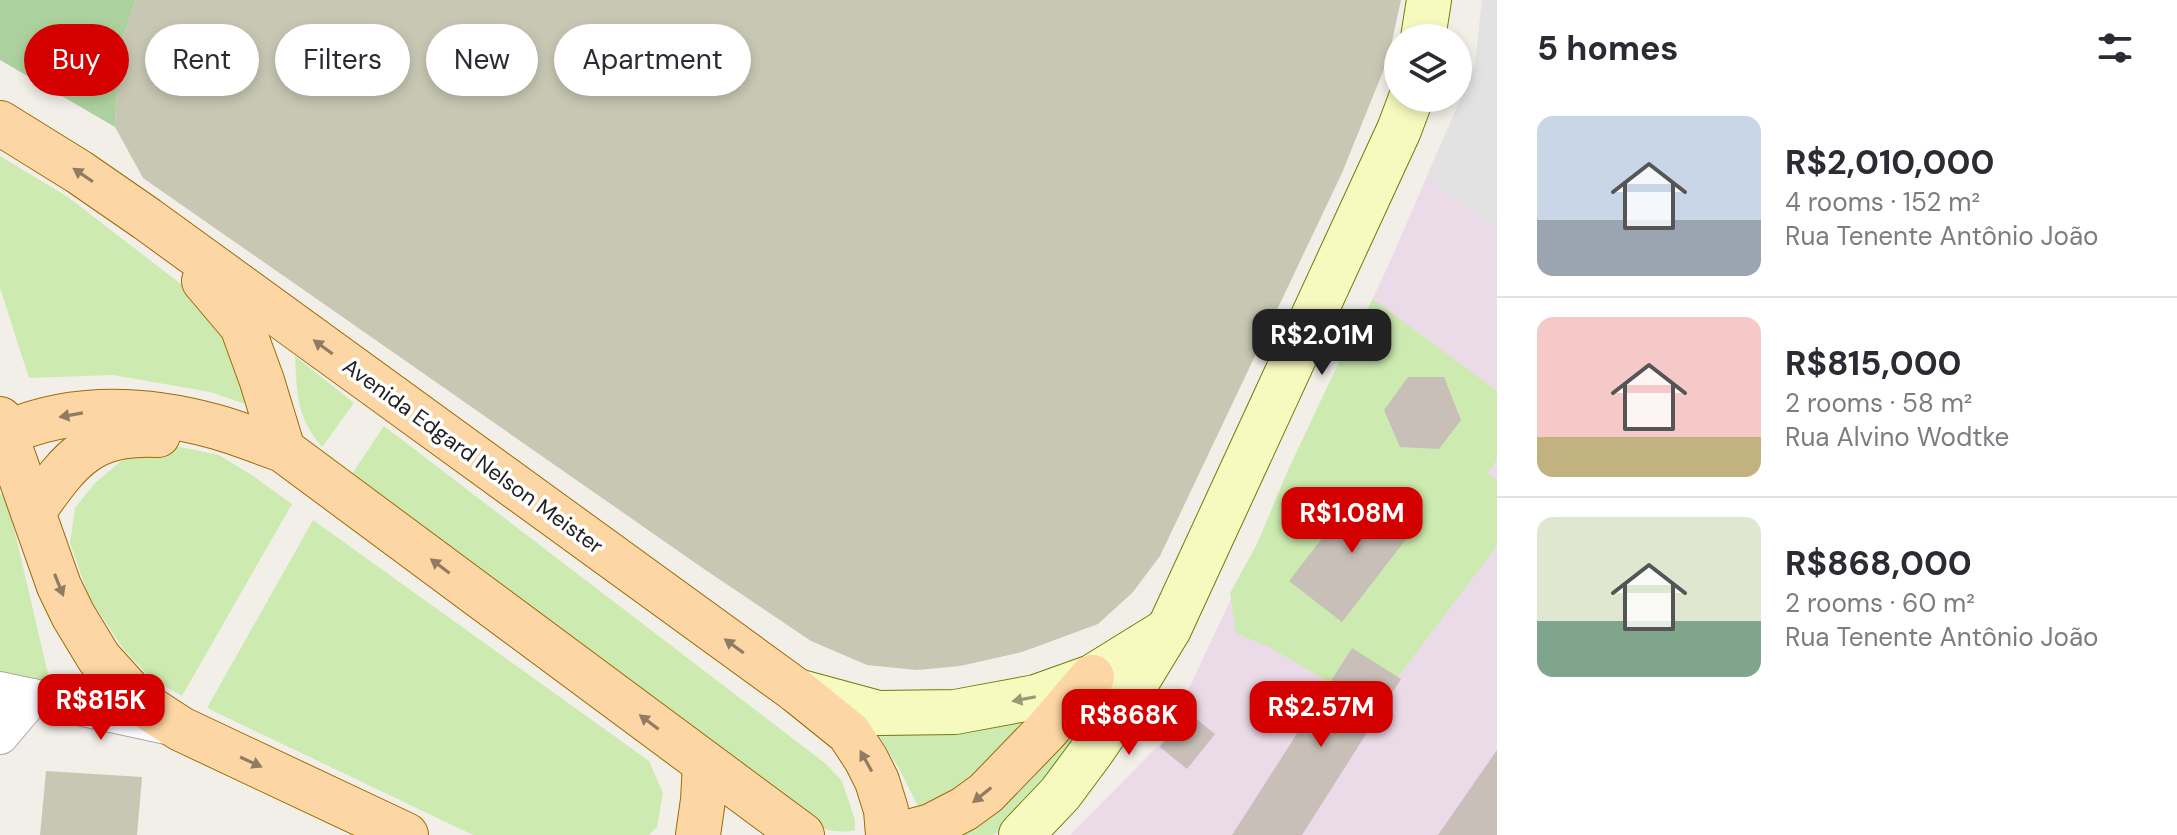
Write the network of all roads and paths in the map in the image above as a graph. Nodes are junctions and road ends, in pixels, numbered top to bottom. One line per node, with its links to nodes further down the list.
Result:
1 (1429, 0): 2 (street)
2 (1425, 24)
3 (1405, 112): 9 (street)
4 (0, 123): 5 (main road, Avenida Edgard Nelson Meister, one-way to 4)
5 (147, 219): 7 (main road); 11 (main road, Avenida Edgard Nelson Meister, one-way to 5)
6 (2, 430): 7 (main road, one-way to 6); 8 (main road)
7 (283, 450): 8 (main road); 15 (main road, one-way to 7)
8 (33, 512): 13 (main road, one-way to 13)
9 (1169, 629): 10 (street); 21 (street)
10 (1092, 677): 11 (street, one-way to 11); 20 (main road, one-way to 20)
11 (797, 691): 19 (main road, Avenida Edgard Nelson Meister, one-way to 11)
12 (16, 694): 13 (street); 14 (street)
13 (181, 729): 16 (main road, one-way to 16)
14 (0, 736)
15 (705, 764): 17 (main road); 18 (main road)
16 (406, 835)
17 (698, 835)
18 (802, 835)
19 (888, 835)
20 (897, 835)
21 (1021, 835)

